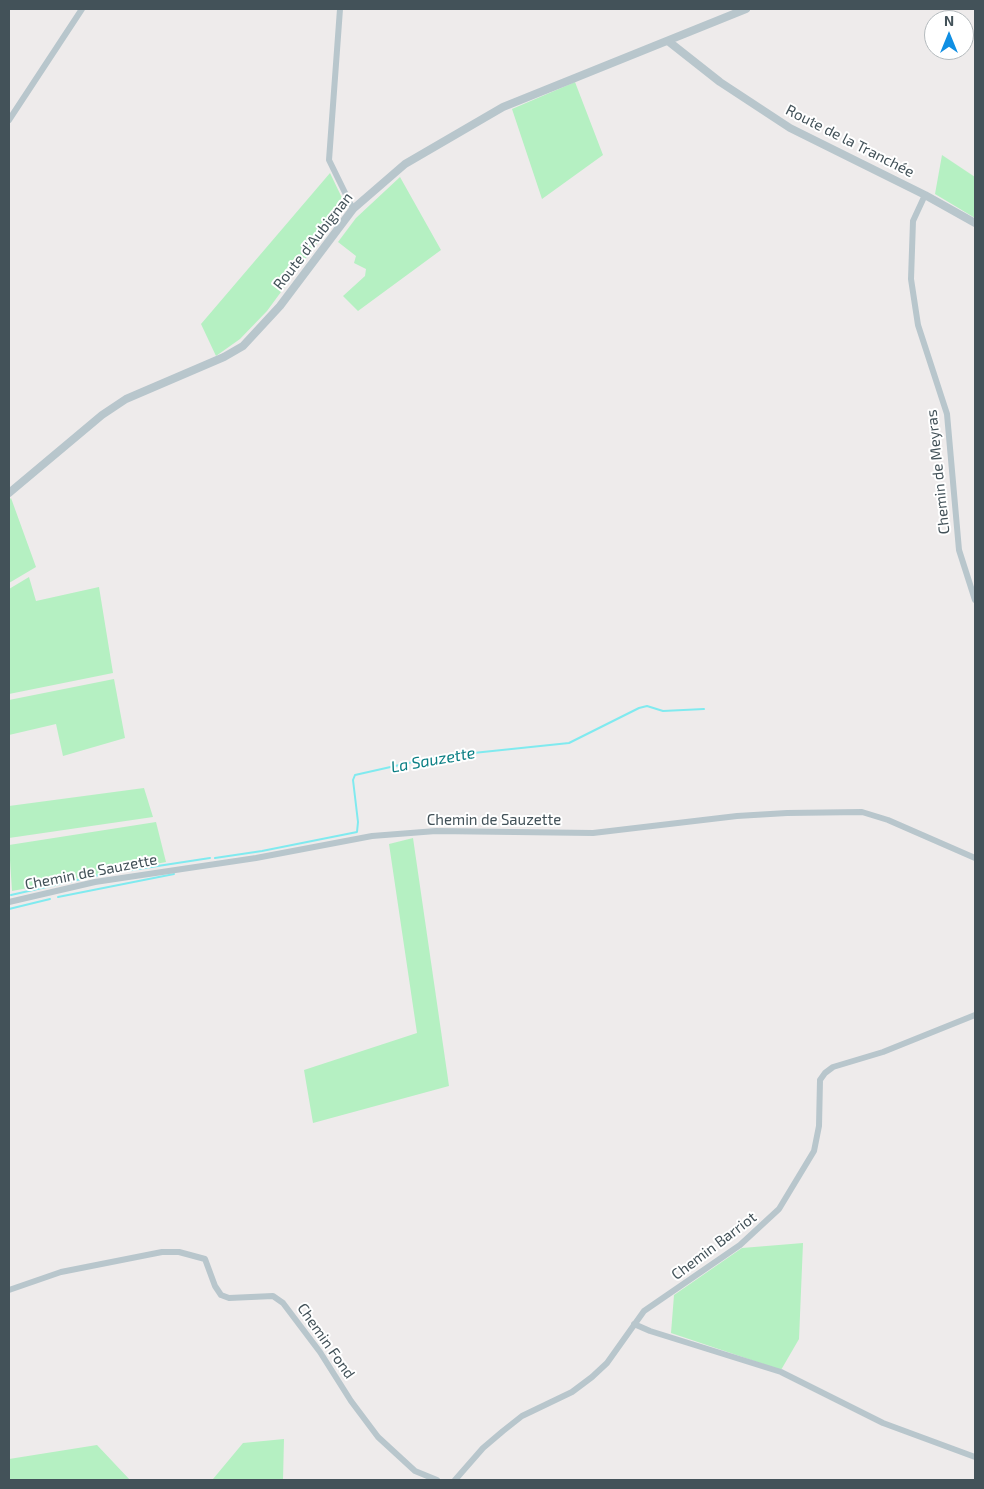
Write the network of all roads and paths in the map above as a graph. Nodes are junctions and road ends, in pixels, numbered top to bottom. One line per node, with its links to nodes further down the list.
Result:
1 (82, 9): 5 (street)
2 (340, 9): 7 (street)
3 (746, 9): 4 (street, Route d'Aubignan)
4 (668, 41): 6 (street, Route de la Tranchée); 7 (street, Route d'Aubignan)
5 (9, 120)
6 (925, 195): 8 (street, Route de la Tranchée); 10 (street, Chemin de Meyras)
7 (353, 209): 9 (street, Route d'Aubignan)
8 (975, 223)
9 (9, 493)
10 (975, 600)
11 (975, 858): 12 (street, Chemin de Sauzette)
12 (9, 902)
13 (975, 1016): 15 (street, Chemin Barriot)
14 (9, 1290): 17 (street, Chemin Fond)
15 (634, 1324): 16 (street); 18 (street, Chemin Barriot)
16 (975, 1457)
17 (438, 1480)
18 (455, 1480)

